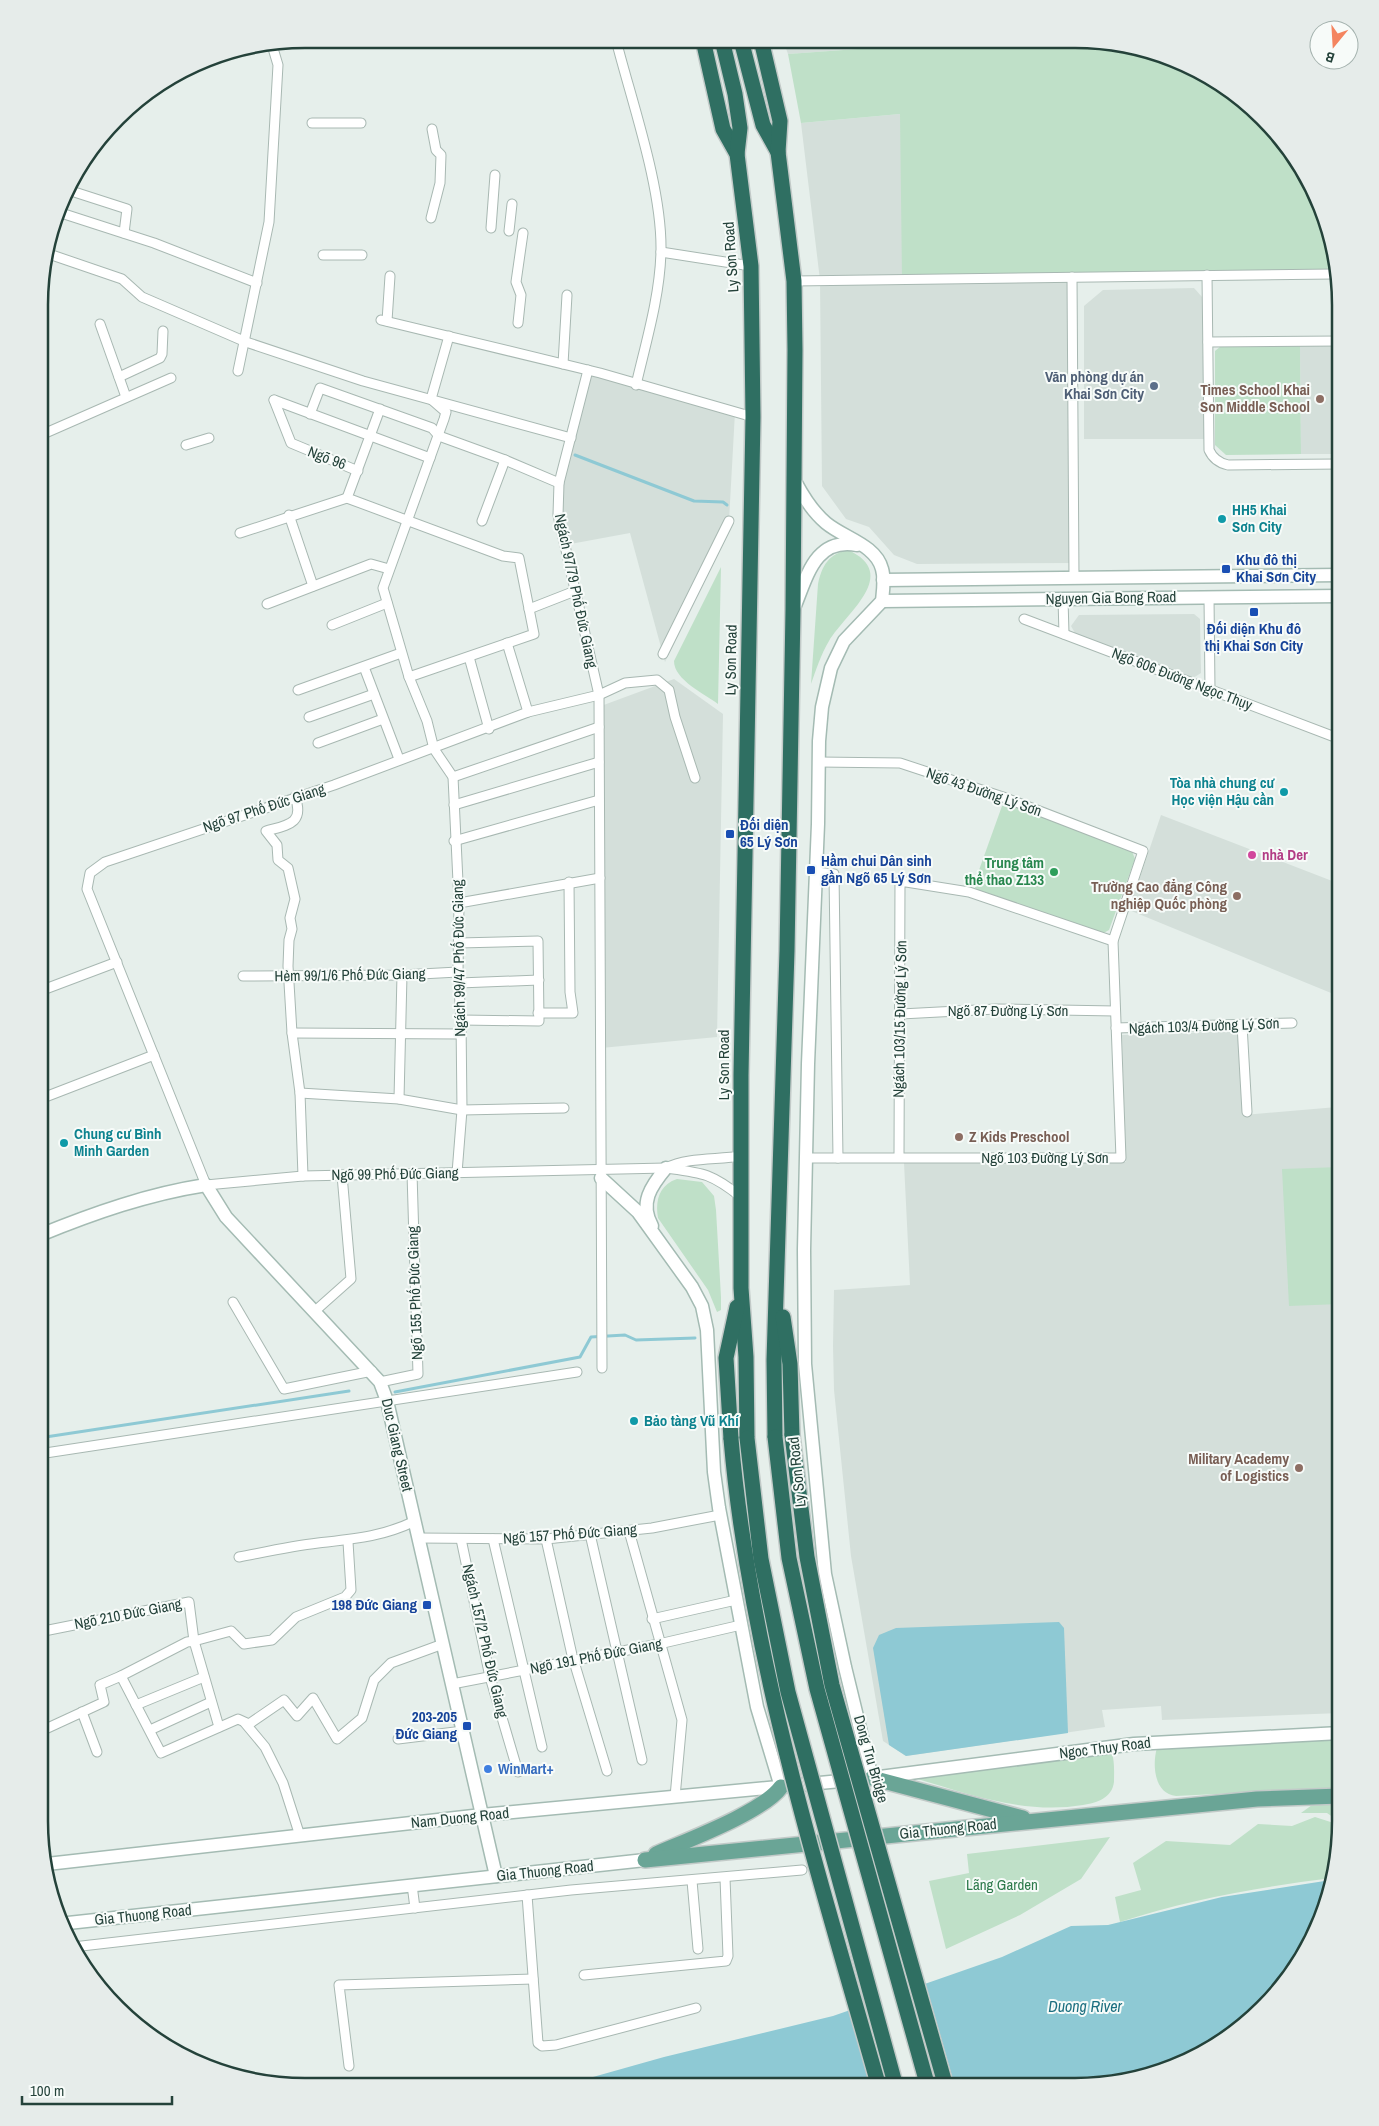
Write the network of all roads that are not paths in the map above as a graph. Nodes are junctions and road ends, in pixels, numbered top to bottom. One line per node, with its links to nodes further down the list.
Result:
1 (618, 48): 21 (street)
2 (705, 48): 11 (highway, Ly Son Road)
3 (724, 48): 11 (highway)
4 (743, 48): 10 (highway)
5 (763, 48): 10 (highway, Ly Son Road)
6 (273, 50): 31 (street)
7 (312, 122): 8 (street)
8 (361, 123)
9 (432, 130): 16 (street)
10 (778, 152): 30 (highway, Ly Son Road)
11 (737, 154): 25 (highway, Ly Son Road)
12 (495, 175): 17 (street)
13 (74, 192): 19 (street)
14 (512, 204): 18 (street)
15 (64, 214): 19 (street)
16 (431, 218)
17 (492, 228)
18 (509, 231)
19 (124, 233): 31 (street)
20 (523, 233): 33 (street)
21 (661, 252): 25 (street); 45 (street)
22 (52, 255): 38 (street)
23 (323, 255): 24 (street)
24 (362, 255)
25 (751, 266): 50 (highway, Ly Son Road)
26 (1329, 274): 27 (street)
27 (1207, 275): 29 (street); 39 (street)
28 (390, 276): 36 (street)
29 (1072, 277): 30 (street); 72 (street)
30 (794, 281): 62 (highway, Ly Son Road)
31 (257, 283): 38 (street)
32 (567, 294): 40 (street)
33 (518, 323)
34 (100, 324): 43 (street)
35 (163, 331): 43 (street)
36 (449, 336): 40 (street); 47 (street)
37 (1332, 341): 39 (street)
38 (246, 342): 42 (street); 47 (street)
39 (1208, 342): 59 (street)
40 (563, 364): 41 (street)
41 (588, 370): 45 (street); 55 (street, Ngách 97/79 Phố Đức Giang)
42 (238, 371)
43 (119, 378): 46 (street)
44 (171, 378): 46 (street)
45 (636, 385): 50 (street)
46 (126, 397): 51 (street)
47 (431, 399): 53 (street); 55 (street)
48 (380, 409): 49 (street); 52 (street); 53 (street)
49 (310, 414): 52 (street); 60 (street, Ngõ 96)
50 (753, 417): 146 (highway, Ly Son Road)
51 (48, 432)
52 (370, 436): 57 (street); 60 (street)
53 (439, 436): 57 (street); 58 (street)
54 (209, 438): 56 (street)
55 (571, 438): 61 (street, Ngách 97/79 Phố Đức Giang)
56 (186, 446)
57 (430, 458): 65 (street)
58 (505, 460): 61 (street); 66 (street)
59 (1332, 464)
60 (358, 471): 63 (street)
61 (559, 483): 75 (street, Ngách 97/79 Phố Đức Giang)
62 (796, 483): 69 (street); 83 (highway, Ly Son Road)
63 (347, 498): 64 (street); 65 (street)
64 (289, 515): 68 (street); 74 (street)
65 (406, 520): 70 (street); 82 (street)
66 (482, 521)
67 (729, 521): 89 (street)
68 (240, 532)
69 (865, 546): 73 (street); 83 (street, Ly Son Road)
70 (389, 569): 74 (street); 80 (street)
71 (1332, 574): 72 (street, Nguyen Gia Bong Road)
72 (1074, 578): 73 (street, Nguyen Gia Bong Road); 78 (street)
73 (883, 580): 79 (street)
74 (313, 586): 81 (street)
75 (576, 592): 82 (street); 96 (street, Ngách 97/79 Phố Đức Giang)
76 (1332, 596): 77 (street, Nguyen Gia Bong Road)
77 (1209, 597): 78 (street, Nguyen Gia Bong Road); 94 (street)
78 (1064, 599): 79 (street, Nguyen Gia Bong Road); 86 (street)
79 (882, 601): 107 (street)
80 (387, 603): 85 (street); 88 (street)
81 (267, 604)
82 (529, 609): 87 (street)
83 (793, 610): 160 (highway, Ly Son Road)
84 (1024, 619): 86 (street, Ngõ 606 Đường Ngọc Thụy)
85 (332, 625)
86 (1064, 634): 94 (street, Ngõ 606 Đường Ngọc Thụy)
87 (507, 643): 90 (street); 97 (street)
88 (401, 653): 91 (street); 92 (street)
89 (663, 654)
90 (469, 657): 92 (street); 101 (street)
91 (364, 666): 93 (street); 95 (street)
92 (409, 677): 104 (street)
93 (298, 690)
94 (1210, 690): 102 (street, Ngõ 606 Đường Ngọc Thụy)
95 (374, 694): 98 (street); 99 (street)
96 (599, 695): 97 (street, Ngõ 97 Phố Đức Giang); 100 (street, Ngách 97/79 Phố Đức Giang); 109 (street, Ngõ 97 Phố Đức Giang)
97 (528, 712): 101 (street, Ngõ 97 Phố Đức Giang)
98 (309, 717)
99 (383, 719): 103 (street); 105 (street)
100 (599, 727): 106 (street, Ngách 97/79 Phố Đức Giang); 108 (street)
101 (489, 728): 104 (street, Ngõ 97 Phố Đức Giang)
102 (1332, 736)
103 (318, 743)
104 (434, 749): 105 (street, Ngõ 97 Phố Đức Giang); 108 (street)
105 (399, 760): 110 (street, Ngõ 97 Phố Đức Giang)
106 (599, 762): 111 (street, Ngách 97/79 Phố Đức Giang); 112 (street)
107 (818, 762): 114 (street, Ngõ 43 Đường Lý Sơn); 115 (street)
108 (453, 776): 112 (street, Ngách 99/47 Phố Đức Giang)
109 (695, 778)
110 (295, 796): 121 (street, Ngõ 97 Phố Đức Giang); 123 (street)
111 (599, 800): 113 (street); 116 (street, Ngách 97/79 Phố Đức Giang)
112 (454, 805): 113 (street, Ngách 99/47 Phố Đức Giang)
113 (454, 841): 118 (street, Ngách 99/47 Phố Đức Giang)
114 (1143, 851): 119 (street, Ngõ 103 Đường Lý Sơn)
115 (816, 872): 148 (street); 149 (street)
116 (600, 878): 117 (street); 153 (street, Ngách 97/79 Phố Đức Giang)
117 (569, 882): 118 (street); 131 (street)
118 (459, 903): 120 (street, Ngách 99/47 Phố Đức Giang)
119 (1113, 941): 129 (street, Ngõ 103 Đường Lý Sơn); 130 (street, Ngách 103/15 Đường Lý Sơn)
120 (459, 943): 122 (street, Ngách 99/47 Phố Đức Giang); 126 (street)
121 (117, 962): 128 (street); 139 (street, Ngõ 97 Phố Đức Giang)
122 (458, 972): 125 (street, Hẻm 99/1/6 Phố Đức Giang); 127 (street, Ngách 99/47 Phố Đức Giang)
123 (288, 975): 124 (street, Hẻm 99/1/6 Phố Đức Giang); 125 (street, Hẻm 99/1/6 Phố Đức Giang); 136 (street)
124 (243, 976)
125 (402, 976): 137 (street)
126 (539, 980): 127 (street); 131 (street)
127 (459, 983): 132 (street, Ngách 99/47 Phố Đức Giang)
128 (48, 989)
129 (1116, 1011): 130 (street, Ngõ 87 Đường Lý Sơn); 135 (street, Ngõ 103 Đường Lý Sơn)
130 (900, 1014): 147 (street, Ngách 103/15 Đường Lý Sơn)
131 (538, 1017): 132 (street)
132 (461, 1020): 138 (street, Ngách 99/47 Phố Đức Giang)
133 (1292, 1023): 134 (street, Ngách 103/4 Đường Lý Sơn)
134 (1242, 1024): 135 (street, Ngách 103/4 Đường Lý Sơn); 145 (street)
135 (1116, 1028): 147 (street, Ngõ 103 Đường Lý Sơn)
136 (292, 1033): 137 (street); 140 (street)
137 (400, 1034): 138 (street); 142 (street)
138 (461, 1034): 144 (street, Ngách 99/47 Phố Đức Giang)
139 (154, 1054): 141 (street); 156 (street, Ngõ 97 Phố Đức Giang)
140 (300, 1093): 142 (street); 155 (street)
141 (48, 1096)
142 (399, 1100): 144 (street)
143 (564, 1108): 144 (street)
144 (462, 1110): 151 (street, Ngách 99/47 Phố Đức Giang)
145 (1247, 1112)
146 (741, 1156): 150 (street); 157 (highway, Ly Son Road)
147 (899, 1157): 149 (street, Ngõ 103 Đường Lý Sơn)
148 (808, 1158): 149 (street, Ngõ 103 Đường Lý Sơn); 210 (street)
149 (838, 1158)
150 (666, 1168): 153 (street, Ngõ 99 Phố Đức Giang); 157 (street); 159 (street)
151 (457, 1173): 152 (street, Ngõ 99 Phố Đức Giang); 153 (street, Ngõ 99 Phố Đức Giang)
152 (412, 1174): 154 (street, Ngõ 99 Phố Đức Giang); 167 (street, Ngõ 155 Phố Đức Giang)
153 (601, 1174): 159 (street); 164 (street, Ngách 97/79 Phố Đức Giang)
154 (342, 1175): 155 (street, Ngõ 99 Phố Đức Giang); 163 (street)
155 (303, 1176): 156 (street, Ngõ 99 Phố Đức Giang)
156 (206, 1185): 158 (street); 163 (street, Duc Giang Street)
157 (741, 1197): 161 (highway, Ly Son Road)
158 (48, 1230)
159 (671, 1259): 171 (street)
160 (778, 1285): 169 (highway, Ly Son Road); 235 (highway, Ly Son Road, bridge)
161 (740, 1288): 233 (highway, Ly Son Road, bridge); 234 (highway, Ly Son Road, bridge)
162 (233, 1302): 165 (street)
163 (314, 1311): 165 (street, Duc Giang Street)
164 (602, 1368)
165 (372, 1372): 167 (street, Duc Giang Street)
166 (577, 1372): 168 (street)
167 (380, 1382): 168 (street, Duc Giang Street)
168 (387, 1401): 170 (street); 172 (street, Duc Giang Street)
169 (792, 1434): 236 (highway, Dong Tru Bridge, bridge)
170 (48, 1453)
171 (720, 1515): 173 (street, Ngõ 157 Phố Đức Giang); 181 (street)
172 (415, 1521): 175 (street, Duc Giang Street); 179 (street)
173 (629, 1530): 174 (street, Ngõ 157 Phố Đức Giang); 182 (street)
174 (590, 1534): 177 (street, Ngõ 157 Phố Đức Giang); 188 (street)
175 (418, 1538): 176 (street, Ngõ 157 Phố Đức Giang); 186 (street, Duc Giang Street)
176 (461, 1539): 178 (street, Ngõ 157 Phố Đức Giang); 192 (street, Ngách 157/2 Phố Đức Giang)
177 (546, 1539): 178 (street, Ngõ 157 Phố Đức Giang); 189 (street)
178 (493, 1540): 190 (street)
179 (348, 1542): 180 (street); 185 (street)
180 (239, 1557)
181 (736, 1600): 182 (street); 183 (street)
182 (652, 1619): 187 (street)
183 (741, 1625): 187 (street, Ngõ 191 Phố Đức Giang); 211 (street)
184 (48, 1630): 185 (street, Ngõ 210 Đức Giang)
185 (194, 1641): 191 (street); 193 (street)
186 (443, 1644): 194 (street, Duc Giang Street); 198 (street)
187 (659, 1644): 188 (street, Ngõ 191 Phố Đức Giang); 213 (street)
188 (617, 1651): 189 (street, Ngõ 191 Phố Đức Giang); 207 (street)
189 (573, 1661): 190 (street, Ngõ 191 Phố Đức Giang); 208 (street)
190 (524, 1670): 192 (street, Ngõ 191 Phố Đức Giang); 205 (street)
191 (121, 1676): 196 (street); 197 (street)
192 (490, 1676): 194 (street, Ngõ 191 Phố Đức Giang); 209 (street, Ngách 157/2 Phố Đức Giang)
193 (204, 1677): 195 (street); 196 (street)
194 (452, 1684): 202 (street, Duc Giang Street)
195 (211, 1702): 199 (street); 201 (street)
196 (136, 1705): 201 (street)
197 (82, 1712): 200 (street); 206 (street)
198 (245, 1724): 199 (street); 216 (street)
199 (219, 1727): 201 (street)
200 (48, 1728)
201 (150, 1730)
202 (462, 1731): 204 (street); 214 (street, Duc Giang Street)
203 (1332, 1733): 210 (street, Ngoc Thuy Road)
204 (398, 1739)
205 (542, 1747)
206 (98, 1752)
207 (642, 1760)
208 (607, 1771)
209 (518, 1772)
210 (872, 1778): 211 (street, Nam Duong Road); 215 (main road)
211 (781, 1786): 213 (street, Nam Duong Road); 217 (main road)
212 (1332, 1796): 215 (main road)
213 (675, 1797): 214 (street, Nam Duong Road)
214 (482, 1815): 216 (street, Nam Duong Road); 220 (street, Duc Giang Street)
215 (1031, 1820): 217 (main road, Gia Thuong Road)
216 (300, 1836): 218 (street, Nam Duong Road)
217 (645, 1860): 220 (street, Gia Thuong Road)
218 (51, 1864)
219 (802, 1870): 221 (street, Gia Thuong Road)
220 (496, 1876): 223 (street, Gia Thuong Road)
221 (724, 1878): 222 (street, Gia Thuong Road); 229 (street)
222 (692, 1881): 224 (street, Gia Thuong Road); 228 (street)
223 (412, 1885): 225 (street); 226 (street, Gia Thuong Road)
224 (527, 1895): 225 (street, Gia Thuong Road); 230 (street)
225 (415, 1908): 227 (street, Gia Thuong Road)
226 (69, 1925)
227 (80, 1947)
228 (698, 1949)
229 (584, 1976)
230 (533, 1979): 231 (street); 232 (street)
231 (696, 2008)
232 (349, 2066)
233 (877, 2078)
234 (894, 2078)
235 (926, 2078)
236 (943, 2078)

